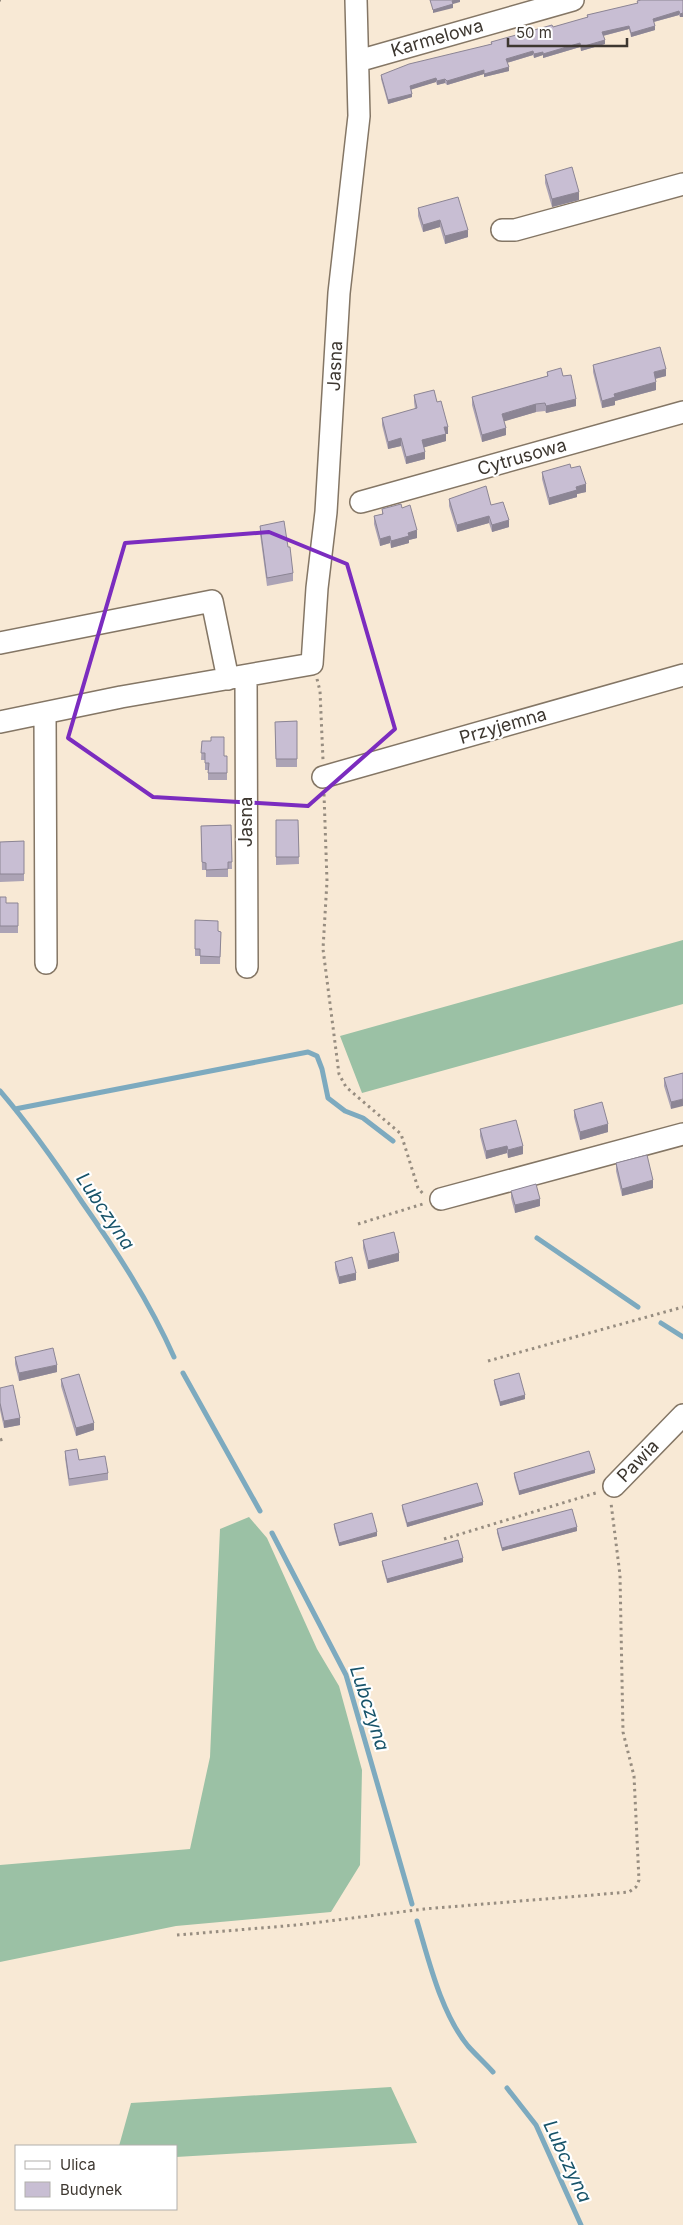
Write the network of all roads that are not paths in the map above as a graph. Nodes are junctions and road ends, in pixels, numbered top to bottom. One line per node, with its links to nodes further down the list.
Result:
1 (356, 0): 3 (street, Jasna)
2 (573, 0): 3 (street, Karmelowa)
3 (358, 61): 10 (street, Jasna)
4 (683, 184): 5 (street)
5 (502, 230)
6 (683, 412): 7 (street, Cytrusowa)
7 (361, 502)
8 (0, 644): 10 (street, Jasna)
9 (683, 675): 13 (street, Przyjemna)
10 (237, 677): 11 (street); 15 (street, Jasna)
11 (45, 713): 12 (street); 14 (street)
12 (0, 722)
13 (323, 778)
14 (46, 963)
15 (247, 967)
16 (683, 1134): 17 (street)
17 (438, 1200)
18 (683, 1415): 19 (street, Pawia)
19 (612, 1487)

